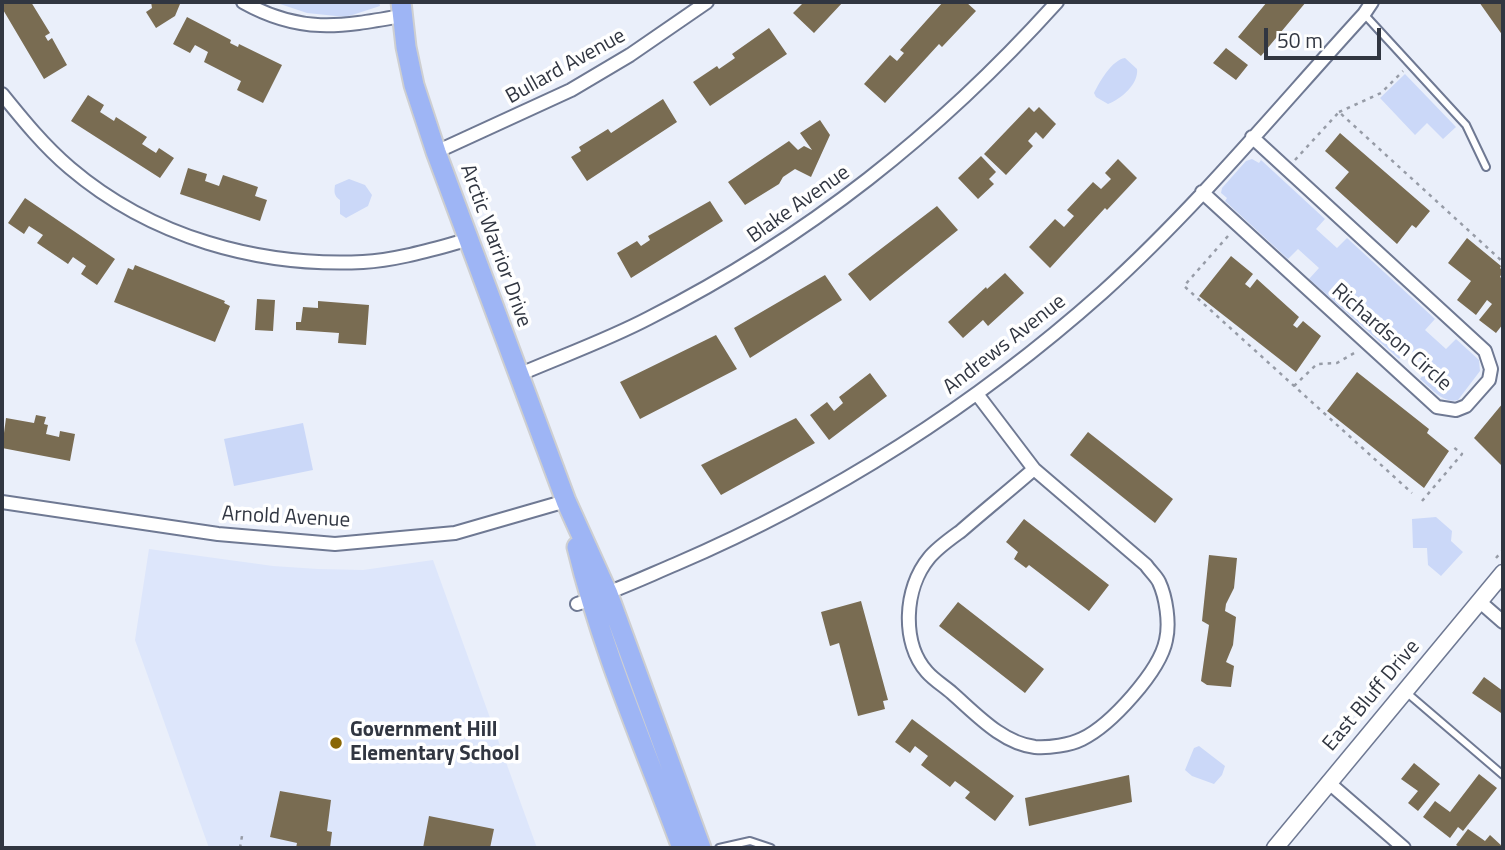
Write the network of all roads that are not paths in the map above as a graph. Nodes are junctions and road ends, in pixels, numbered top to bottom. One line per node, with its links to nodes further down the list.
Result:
1 (243, 2): 5 (street)
2 (707, 2): 9 (street, Bullard Avenue)
3 (1057, 2): 13 (street, Blake Avenue)
4 (1372, 2): 6 (street, Andrews Avenue)
5 (401, 9): 9 (main road, Arctic Warrior Drive)
6 (1364, 14): 8 (street, Andrews Avenue); 10 (lane)
7 (2, 94): 12 (street)
8 (1252, 137): 11 (street, Andrews Avenue); 11 (street, Richardson Circle)
9 (436, 152): 12 (main road, Arctic Warrior Drive)
10 (1486, 167)
11 (1202, 192): 14 (street, Andrews Avenue)
12 (467, 240): 13 (main road, Arctic Warrior Drive)
13 (518, 375): 16 (main road, Arctic Warrior Drive)
14 (977, 394): 15 (street); 19 (street, Andrews Avenue)
15 (1034, 469): 15 (street)
16 (566, 501): 17 (street, Arnold Avenue); 19 (main road, Arctic Warrior Drive)
17 (2, 502)
18 (1503, 573): 20 (street, East Bluff Drive)
19 (592, 599): 25 (main road, Arctic Warrior Drive); 26 (main road, Arctic Warrior Drive)
20 (1479, 601): 21 (street); 22 (street, East Bluff Drive)
21 (1503, 622)
22 (1405, 691): 23 (lane); 24 (street, East Bluff Drive)
23 (1503, 775)
24 (1328, 782): 29 (street, East Bluff Drive); 30 (street)
25 (682, 848)
26 (701, 848)
27 (719, 848): 28 (lane)
28 (771, 848)
29 (1275, 848)
30 (1404, 848)

